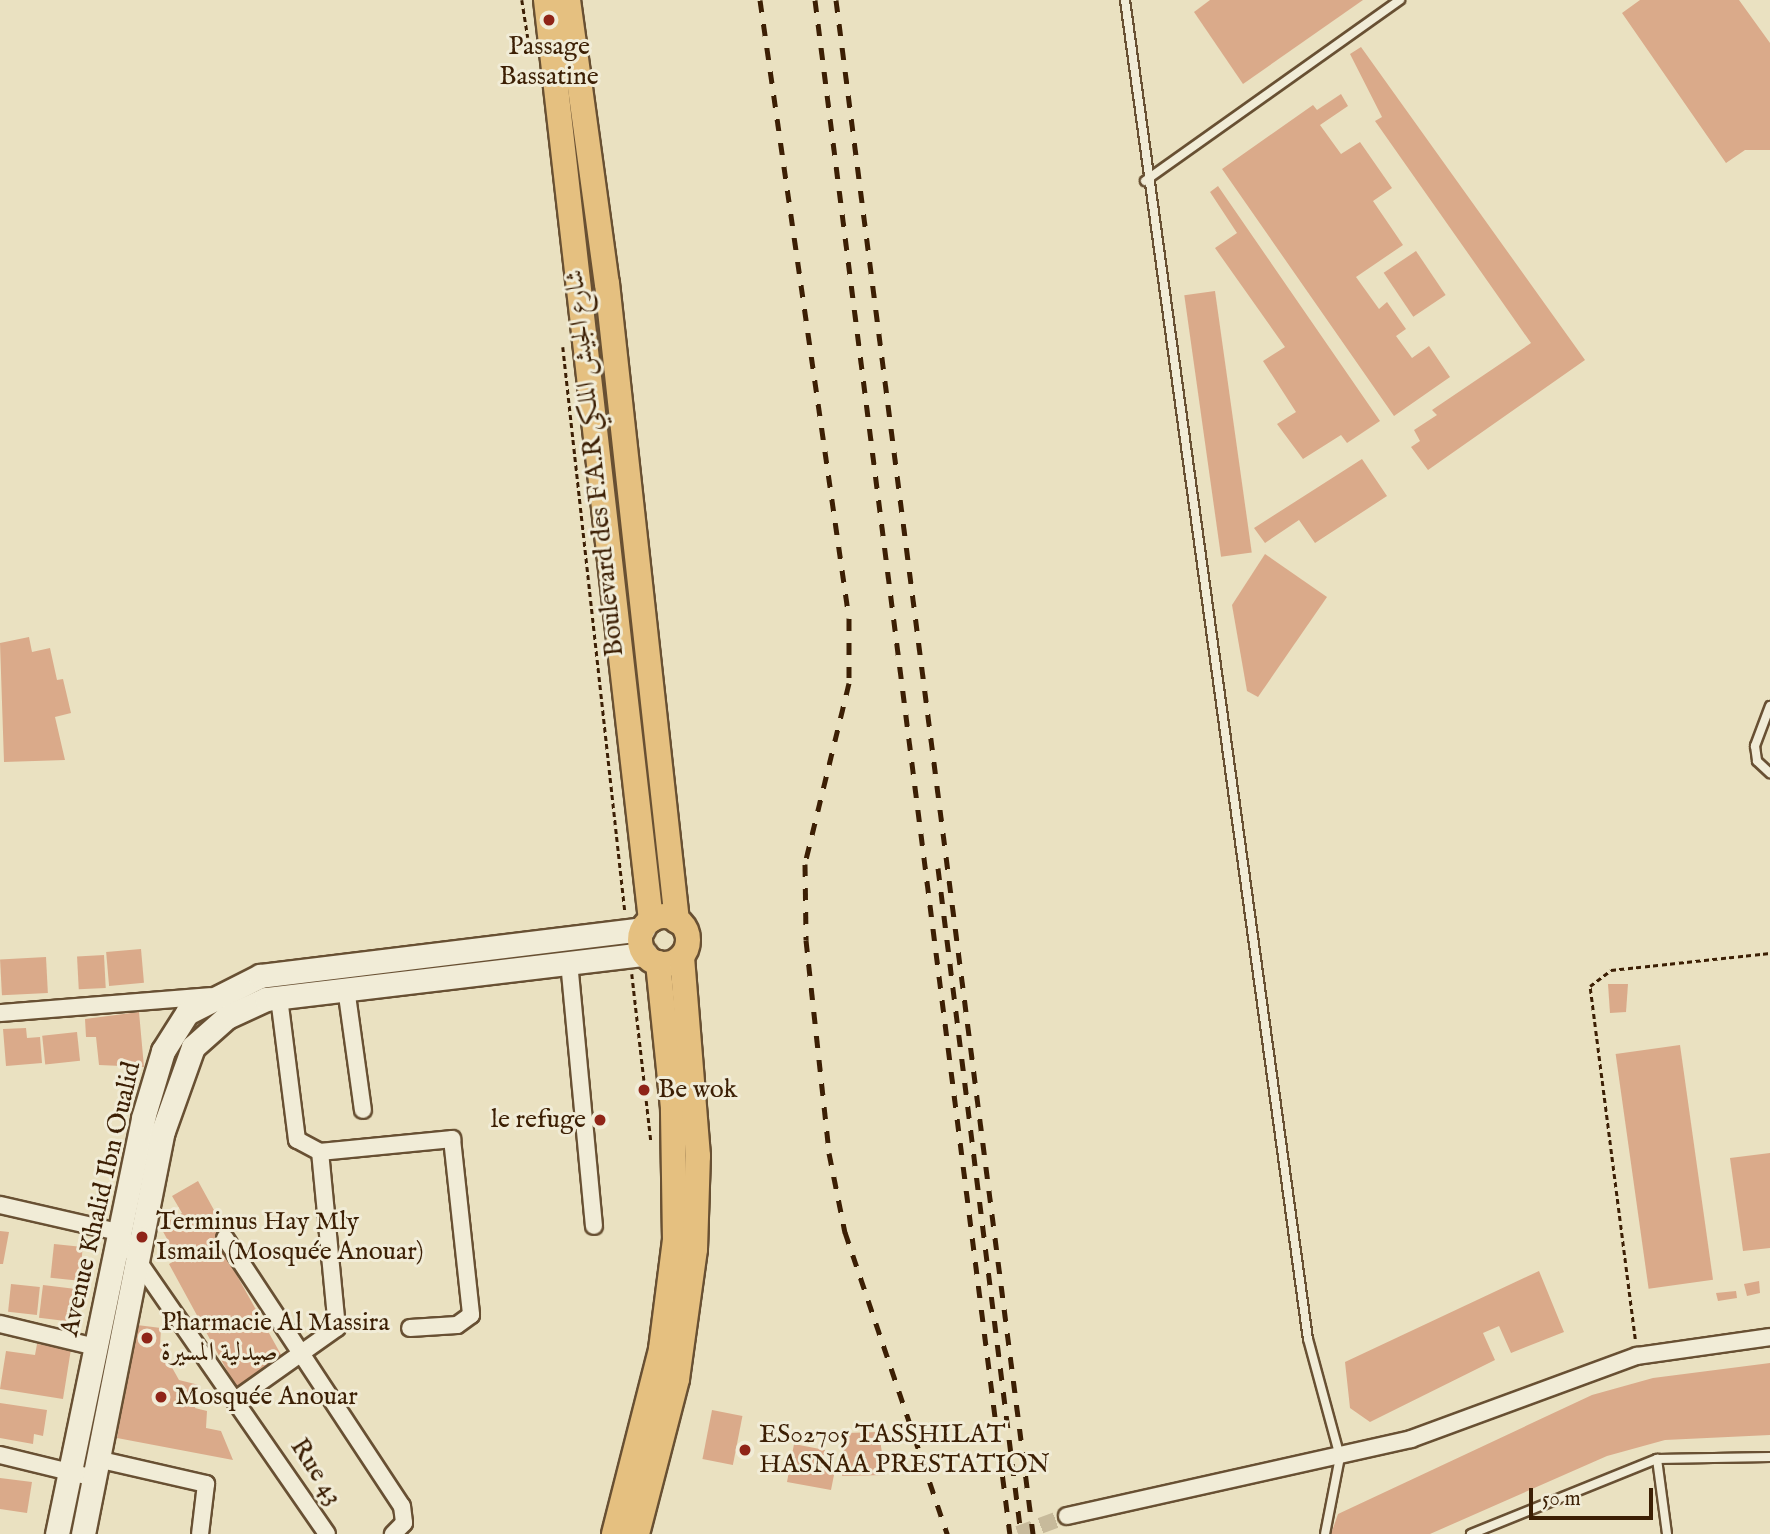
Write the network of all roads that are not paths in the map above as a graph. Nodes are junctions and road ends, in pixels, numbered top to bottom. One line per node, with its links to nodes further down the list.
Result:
1 (546, 0): 9 (main road, Boulevard des F.A.R شارع الجيش الملكي)
2 (568, 0): 8 (main road, Boulevard des F.A.R شارع الجيش الملكي)
3 (1125, 0): 5 (lane)
4 (1400, 0): 5 (lane)
5 (1145, 181): 31 (lane)
6 (1770, 706): 7 (lane)
7 (1770, 773)
8 (677, 921): 9 (main road); 10 (main road, Boulevard des F.A.R شارع الجيش الملكي)
9 (640, 927): 11 (main road, Boulevard des F.A.R شارع الجيش الملكي); 14 (main road, Avenue Khalid Ibn Oualid)
10 (682, 957): 11 (main road); 43 (main road, Boulevard des F.A.R شارع الجيش الملكي)
11 (644, 958): 12 (main road, Avenue Khalid Ibn Oualid); 42 (main road, Boulevard des F.A.R شارع الجيش الملكي)
12 (569, 962): 13 (main road, Avenue Khalid Ibn Oualid); 20 (street)
13 (346, 988): 15 (main road, Avenue Khalid Ibn Oualid); 17 (street)
14 (210, 996): 16 (street); 21 (main road, Avenue Khalid Ibn Oualid)
15 (279, 997): 18 (street); 23 (main road, Avenue Khalid Ibn Oualid)
16 (0, 1013)
17 (363, 1110)
18 (320, 1152): 25 (street); 28 (street)
19 (0, 1205): 21 (street)
20 (594, 1226)
21 (118, 1232): 23 (street, Rue 43); 27 (main road, Avenue Khalid Ibn Oualid)
22 (225, 1238): 28 (street)
23 (138, 1259): 29 (street, Rue 43); 34 (main road, Avenue Khalid Ibn Oualid)
24 (0, 1324): 27 (street)
25 (410, 1328)
26 (1770, 1337): 31 (street)
27 (96, 1347): 35 (main road, Avenue Khalid Ibn Oualid)
28 (304, 1351): 29 (street); 41 (street)
29 (238, 1398): 40 (street, Rue 43)
30 (0, 1455): 35 (street)
31 (1340, 1457): 36 (street); 44 (lane)
32 (1770, 1457): 33 (lane)
33 (1657, 1460): 45 (lane); 46 (lane)
34 (95, 1469): 35 (street); 38 (main road, Avenue Khalid Ibn Oualid); 39 (street)
35 (69, 1472): 37 (main road, Avenue Khalid Ibn Oualid)
36 (1067, 1516)
37 (57, 1534)
38 (83, 1534)
39 (200, 1534)
40 (327, 1534)
41 (393, 1534)
42 (614, 1534)
43 (637, 1534)
44 (1325, 1534)
45 (1471, 1534)
46 (1667, 1534)

